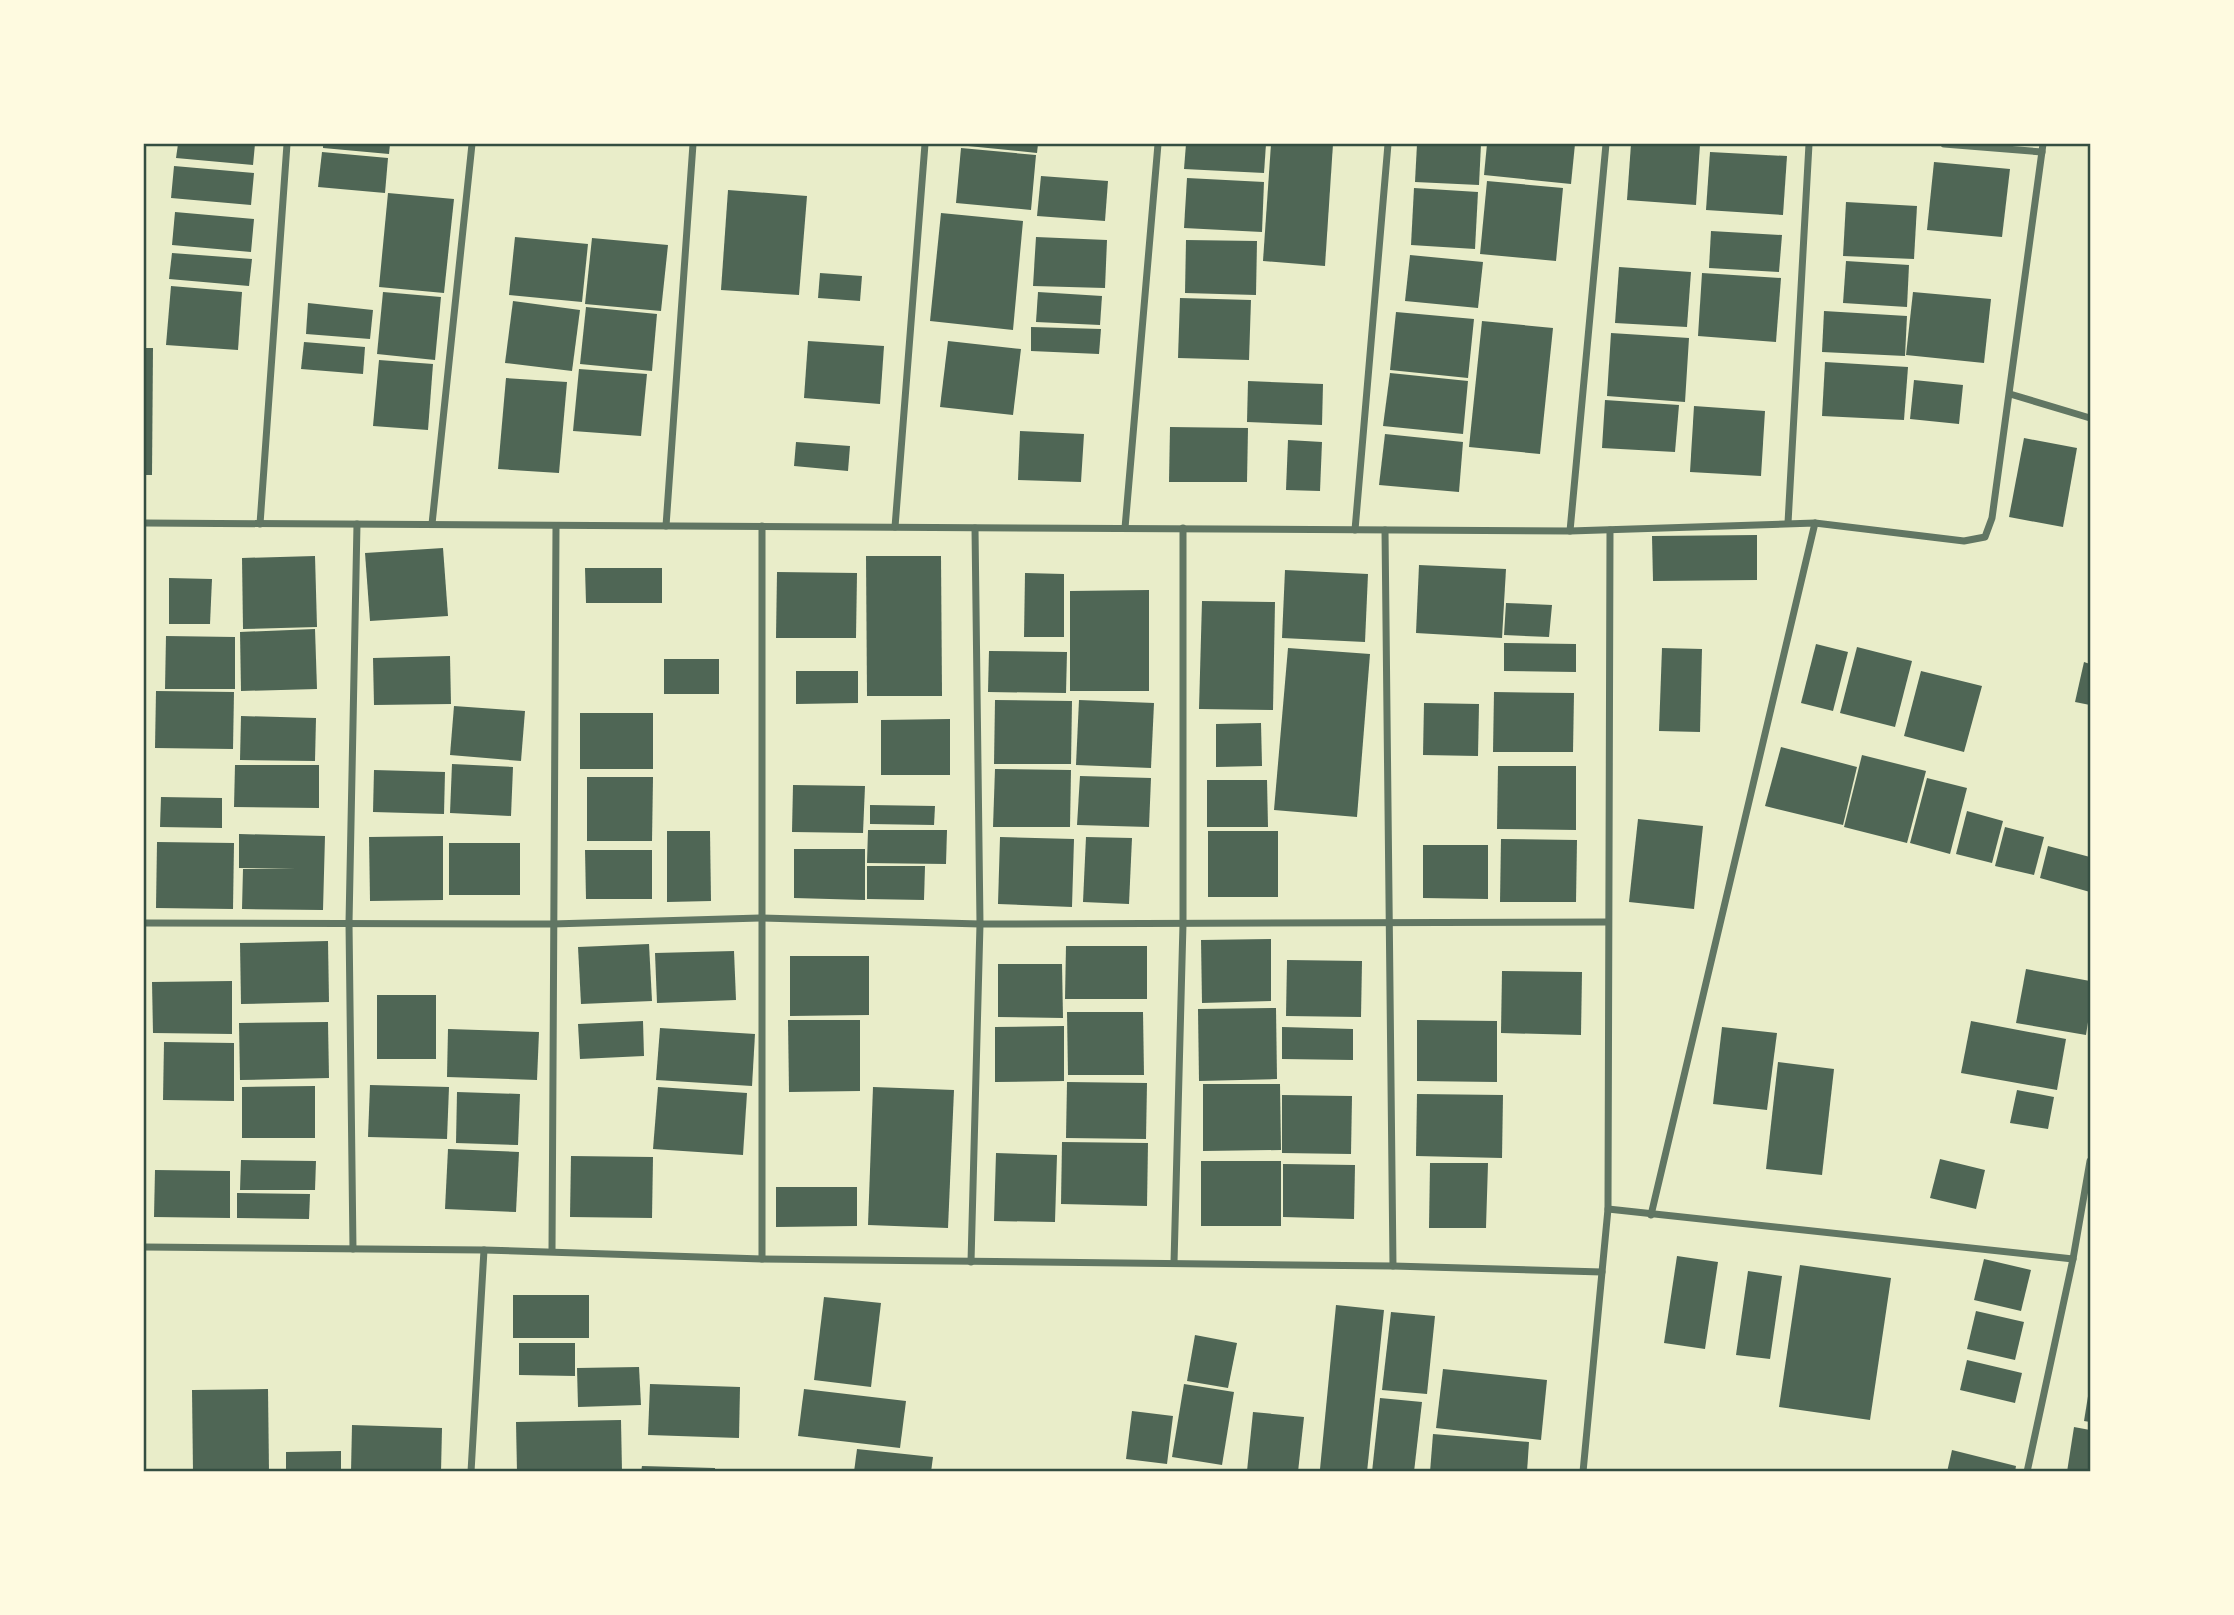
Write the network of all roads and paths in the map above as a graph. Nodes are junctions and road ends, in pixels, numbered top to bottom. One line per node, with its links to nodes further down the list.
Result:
1 (287, 144): 17 (street)
2 (472, 144): 19 (street)
3 (693, 144): 21 (street)
4 (925, 144): 23 (street)
5 (1158, 144): 25 (street)
6 (1388, 144): 27 (street)
7 (1606, 144): 30 (street)
8 (1809, 144): 15 (street)
9 (1944, 144): 11 (street)
10 (2043, 144): 11 (street)
11 (2042, 152): 12 (street)
12 (2010, 394): 13 (street); 16 (street)
13 (2091, 418)
14 (144, 523): 17 (street)
15 (1788, 523): 16 (street); 29 (street)
16 (1815, 523): 41 (street)
17 (260, 524): 18 (street)
18 (357, 524): 19 (street); 34 (street)
19 (432, 524): 20 (street)
20 (556, 526): 21 (street); 37 (street)
21 (666, 526): 22 (street)
22 (762, 526): 23 (street); 31 (street)
23 (895, 527): 24 (street)
24 (975, 528): 25 (street); 35 (street)
25 (1125, 528): 26 (street)
26 (1183, 528): 27 (street); 38 (street)
27 (1355, 530): 28 (street)
28 (1385, 530): 30 (street); 36 (street)
29 (1610, 530): 30 (street); 32 (street)
30 (1570, 531)
31 (760, 918): 35 (street); 37 (street); 46 (street)
32 (1607, 922): 36 (street); 40 (street)
33 (144, 923): 34 (street)
34 (349, 923): 37 (street); 43 (street)
35 (980, 923): 38 (street); 48 (street)
36 (1391, 923): 38 (street); 50 (street)
37 (552, 924): 45 (street)
38 (1183, 924): 49 (street)
39 (2091, 1161): 47 (street)
40 (1608, 1209): 41 (street); 51 (street)
41 (1651, 1215): 47 (street)
42 (144, 1247): 43 (street)
43 (352, 1249): 44 (street)
44 (484, 1250): 45 (street); 52 (street)
45 (552, 1251): 46 (street)
46 (762, 1259): 48 (street)
47 (2073, 1259): 54 (street)
48 (971, 1262): 49 (street)
49 (1174, 1263): 50 (street)
50 (1393, 1266): 51 (street)
51 (1602, 1272): 53 (street)
52 (471, 1472)
53 (1583, 1472)
54 (2027, 1472)

